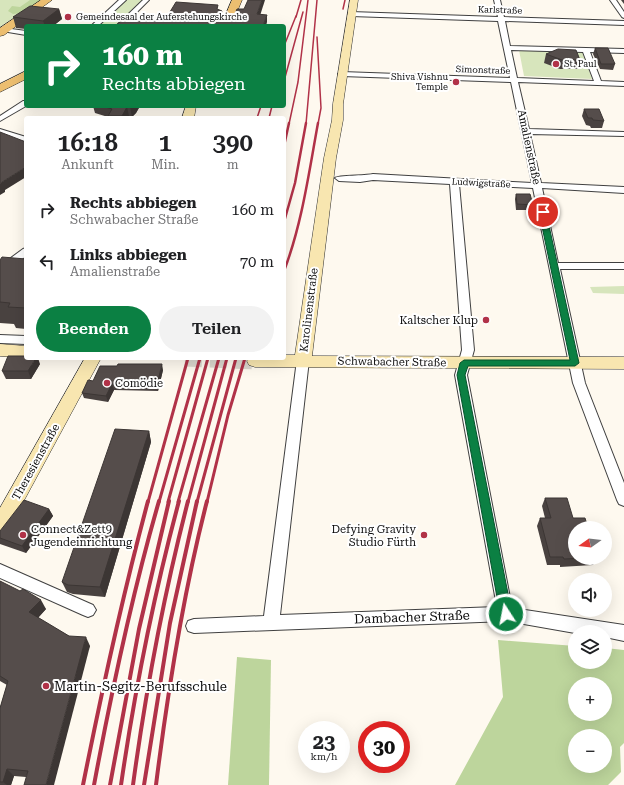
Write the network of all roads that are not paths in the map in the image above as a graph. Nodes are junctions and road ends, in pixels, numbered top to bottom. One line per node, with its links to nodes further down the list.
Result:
1 (47, 0): 15 (main road)
2 (123, 0): 12 (street)
3 (146, 0): 13 (street)
4 (237, 0): 14 (main road)
5 (354, 0): 8 (street, Karolinenstraße)
6 (497, 0): 10 (street, Amalienstraße)
7 (613, 0): 9 (street)
8 (351, 14): 10 (street, Karlstraße); 20 (street, Karolinenstraße)
9 (624, 16)
10 (501, 19): 11 (street, Karlstraße); 17 (street, Amalienstraße)
11 (624, 23)
12 (96, 24)
13 (121, 24)
14 (227, 24)
15 (2, 32): 16 (street)
16 (24, 33)
17 (508, 48): 18 (street); 22 (street, Amalienstraße)
18 (586, 50): 19 (street); 23 (street)
19 (624, 51)
20 (342, 74): 22 (street, Simonstraße); 45 (street, Karolinenstraße)
21 (24, 75): 25 (main road)
22 (514, 80): 23 (street, Simonstraße); 28 (street, Amalienstraße)
23 (598, 83): 24 (street, Simonstraße)
24 (624, 84)
25 (0, 89)
26 (24, 104): 27 (street)
27 (0, 119)
28 (525, 130): 30 (street); 34 (street, Amalienstraße)
29 (0, 131): 31 (street)
30 (624, 134)
31 (24, 139)
32 (338, 178): 33 (street, Ludwigstraße)
33 (454, 181): 34 (street, Ludwigstraße); 47 (street)
34 (537, 186): 35 (street, Ludwigstraße); 37 (street, Amalienstraße)
35 (624, 190)
36 (24, 253): 39 (street)
37 (554, 266): 38 (street); 48 (street, Amalienstraße)
38 (624, 266)
39 (0, 271)
40 (0, 339): 41 (street)
41 (24, 340)
42 (0, 350): 43 (street)
43 (24, 352)
44 (92, 360): 51 (street, Theresienstraße)
45 (303, 360): 46 (street, Schwabacher Straße); 47 (street, Schwabacher Straße); 55 (street, Karolinenstraße)
46 (255, 361)
47 (464, 363): 48 (street, Schwabacher Straße); 54 (street)
48 (575, 363): 49 (street, Schwabacher Straße); 50 (street, Amalienstraße)
49 (624, 363)
50 (623, 493)
51 (0, 526)
52 (0, 571): 53 (street)
53 (88, 610)
54 (506, 614): 55 (street, Dambacher Straße); 57 (street, Dambacher Straße)
55 (271, 622): 56 (street, Dambacher Straße)
56 (194, 626)
57 (624, 633)

